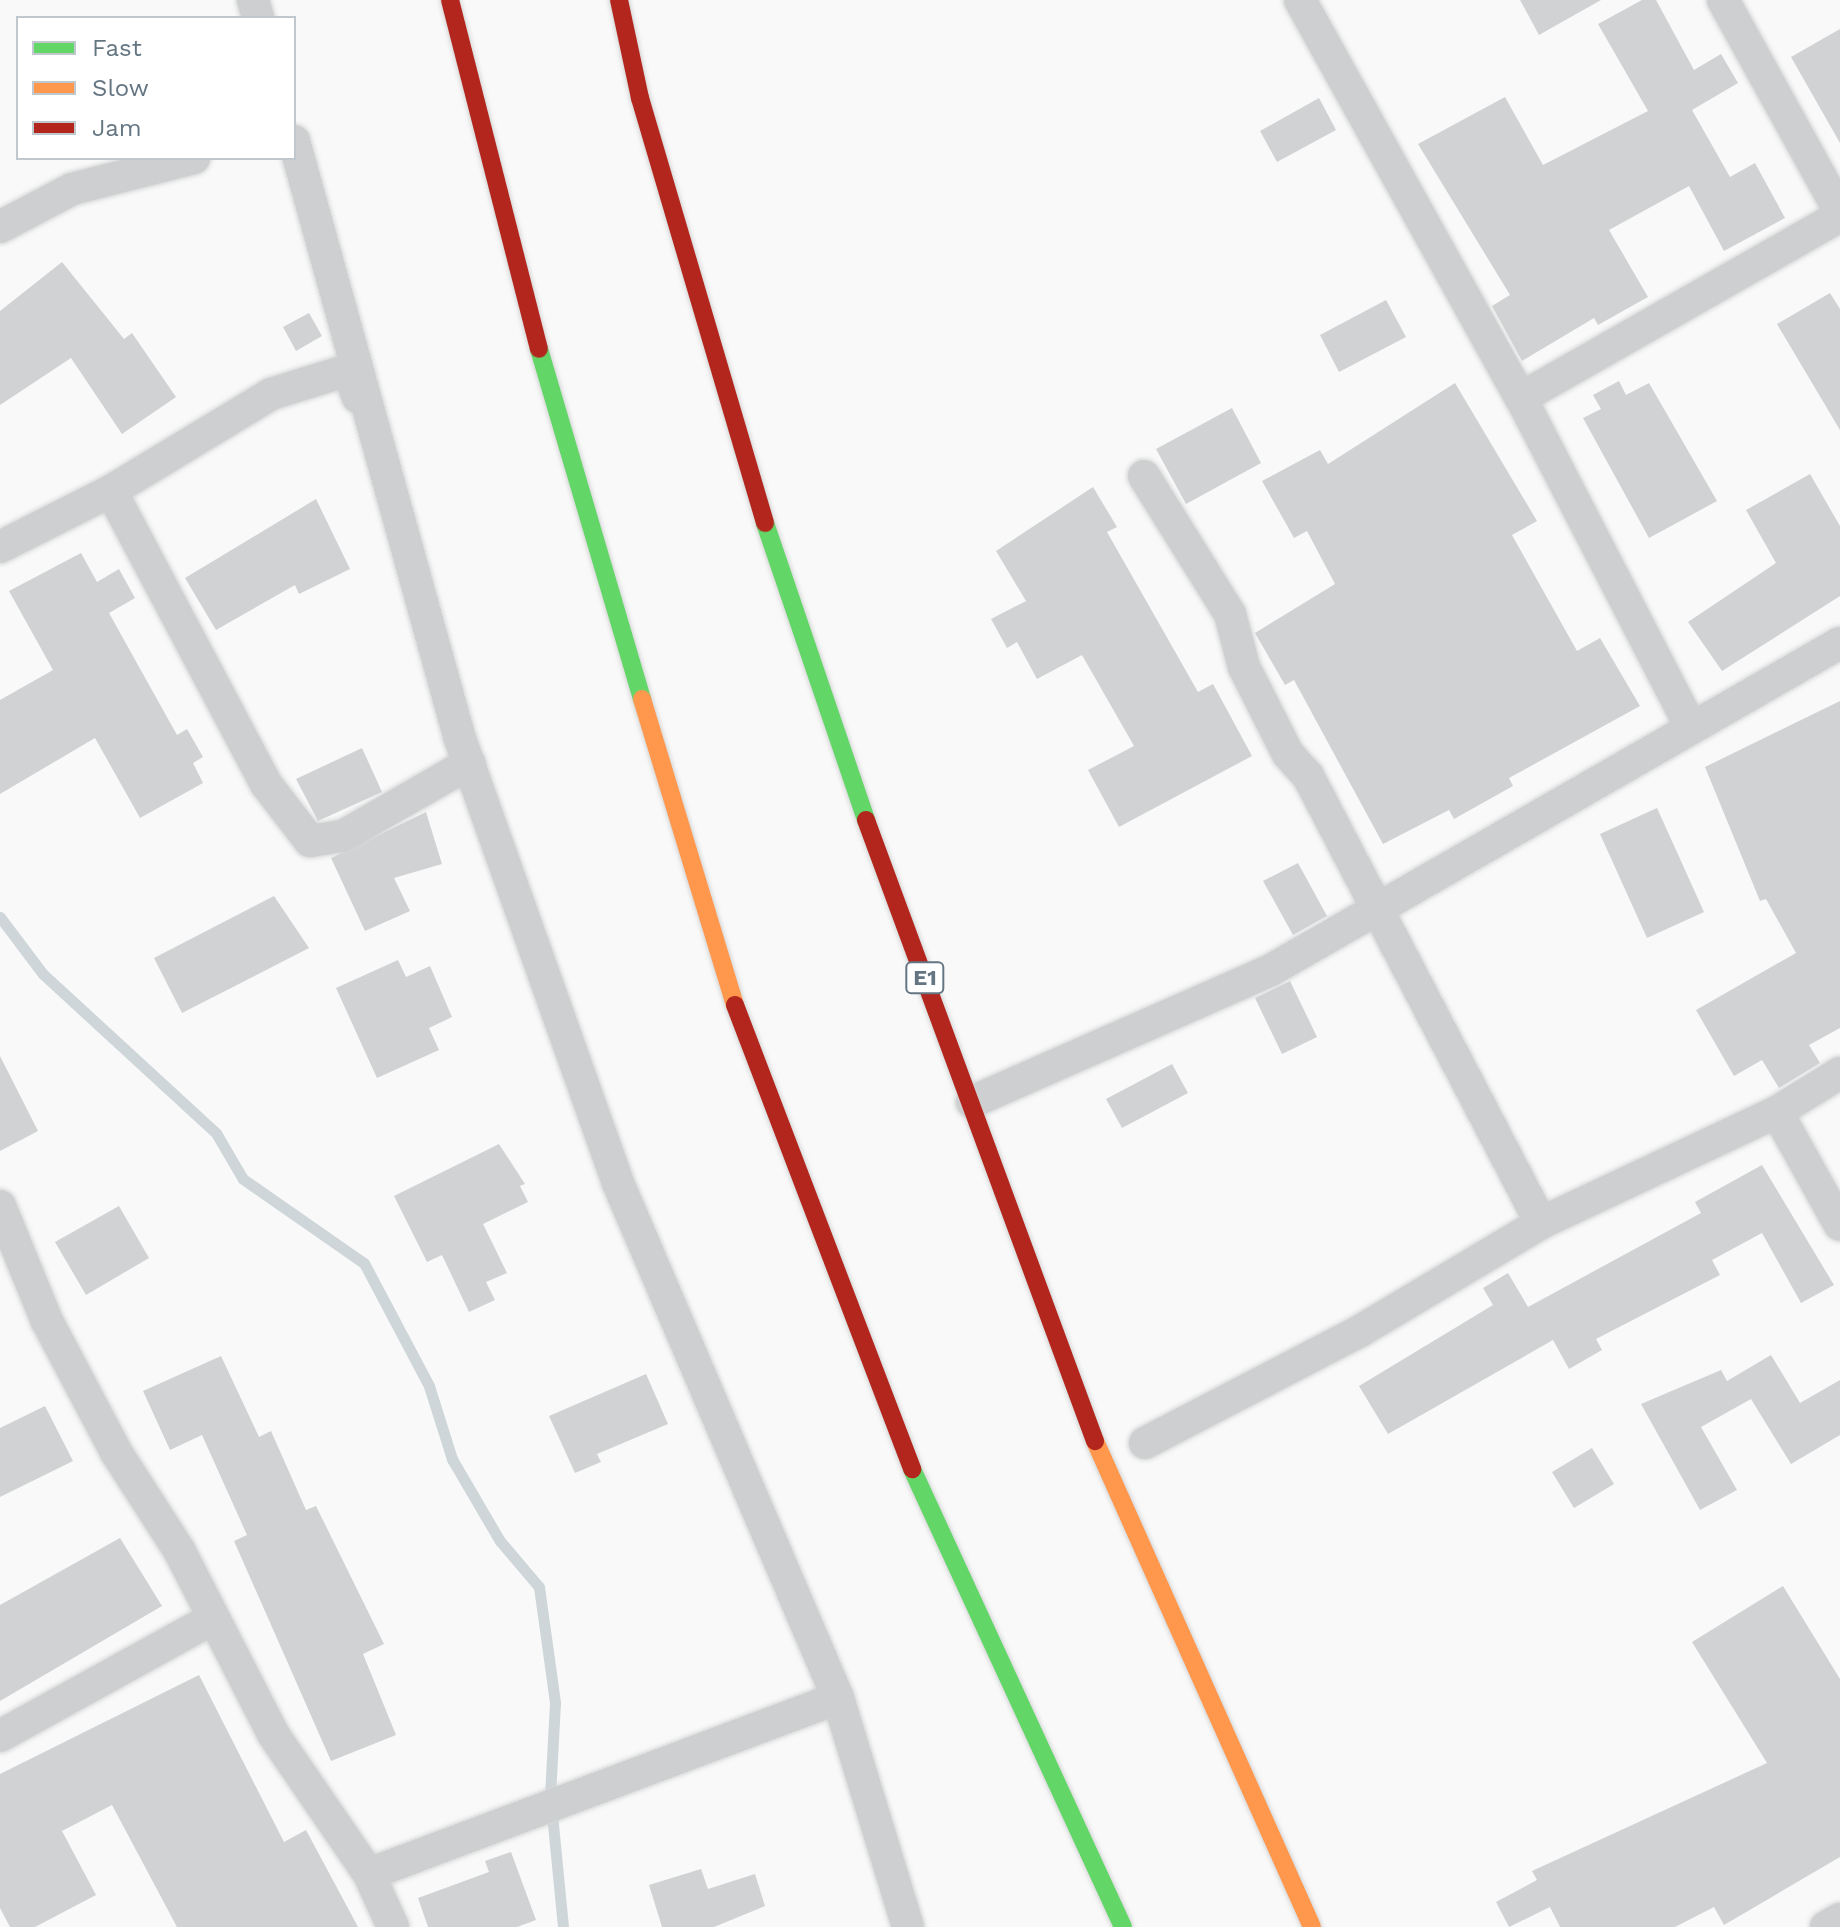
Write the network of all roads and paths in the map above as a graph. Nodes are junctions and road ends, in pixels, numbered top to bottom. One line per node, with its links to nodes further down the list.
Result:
1 (450, 0): 32 (highway)
2 (619, 0): 19 (highway, E1)
3 (1300, 0): 9 (street)
4 (1723, 0): 7 (street)
5 (296, 151): 10 (street)
6 (186, 160): 8 (street)
7 (1840, 214): 9 (street)
8 (0, 227)
9 (1521, 398): 15 (street)
10 (372, 433): 12 (street); 16 (street)
11 (1144, 476): 17 (street)
12 (111, 491): 13 (street); 16 (street)
13 (0, 547)
14 (1840, 643): 15 (street)
15 (1689, 724): 17 (street)
16 (470, 763): 26 (street)
17 (1375, 912): 19 (street); 22 (street)
18 (1840, 1073): 20 (street)
19 (972, 1102): 33 (highway, E1)
20 (1777, 1112): 22 (street); 23 (street)
21 (0, 1206): 25 (street)
22 (1541, 1223): 24 (street)
23 (1840, 1225)
24 (1145, 1443)
25 (210, 1620): 27 (street); 28 (street)
26 (838, 1698): 28 (street); 31 (street)
27 (0, 1736)
28 (369, 1874): 30 (street)
29 (1840, 1919): 34 (street)
30 (393, 1927)
31 (908, 1927)
32 (1123, 1927)
33 (1312, 1927)
34 (1826, 1927)

